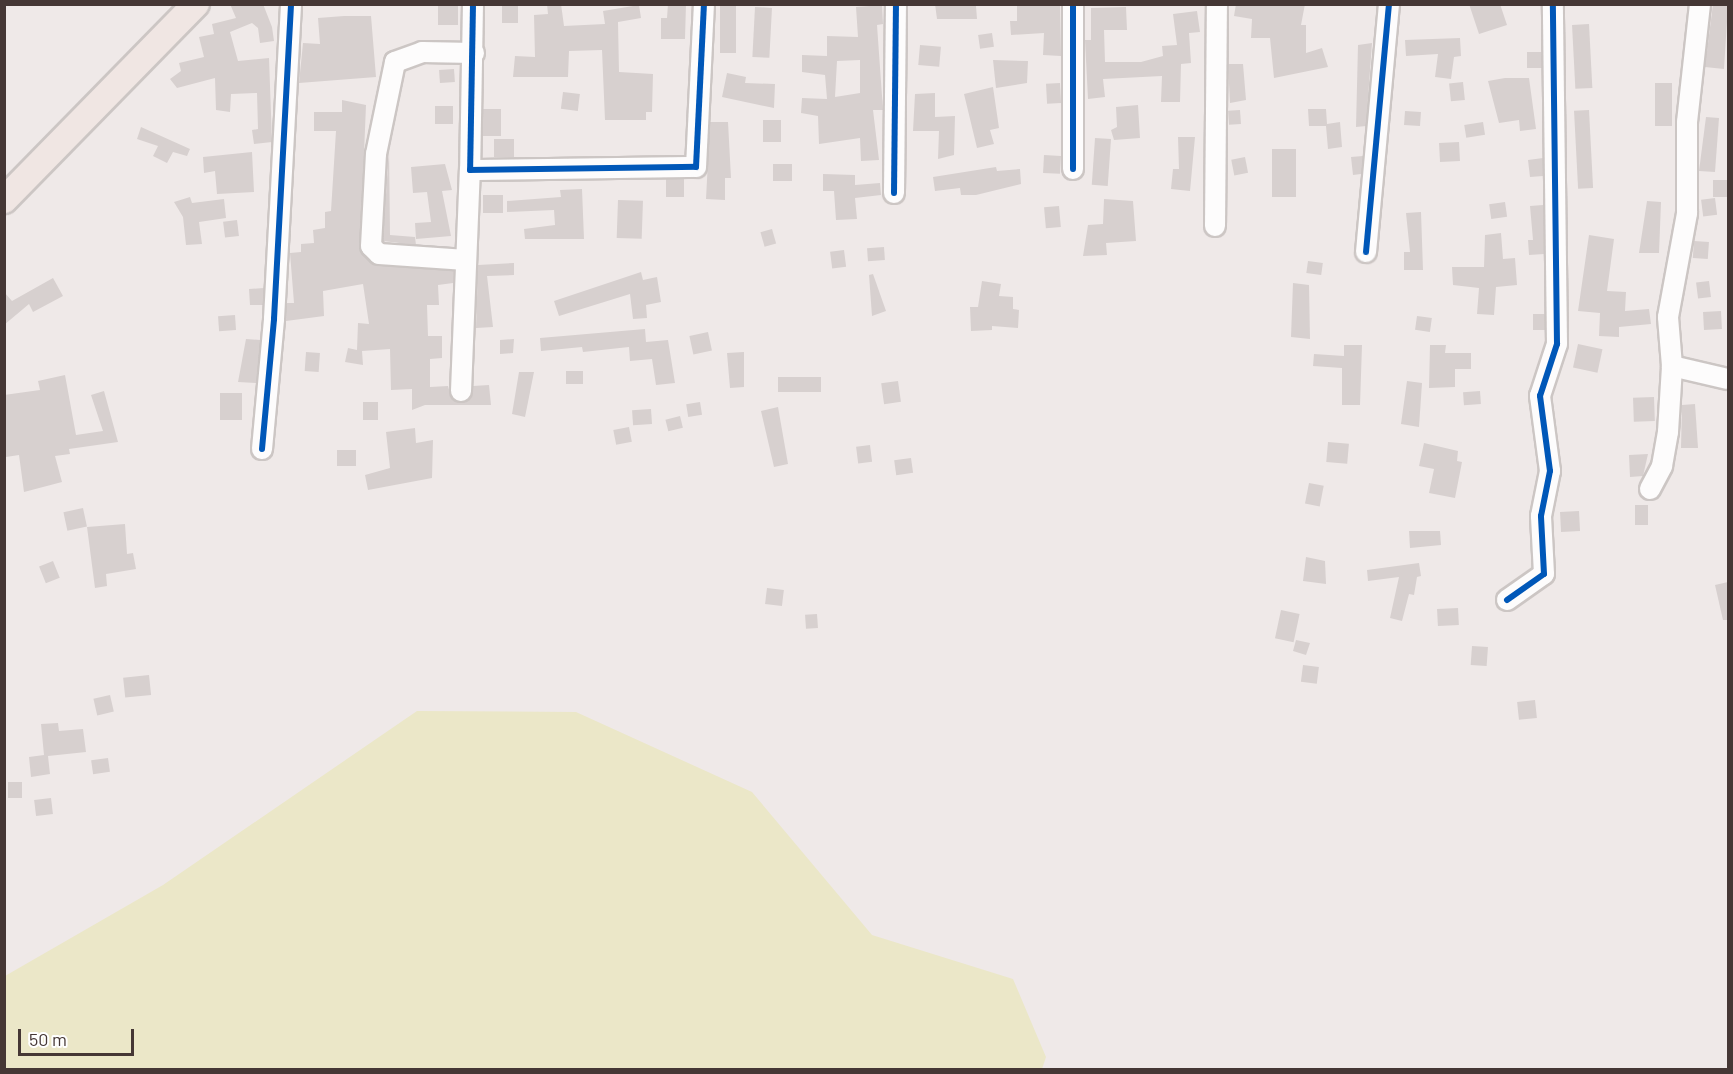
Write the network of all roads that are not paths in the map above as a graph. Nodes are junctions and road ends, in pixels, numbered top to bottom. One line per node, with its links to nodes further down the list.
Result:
1 (196, 4): 15 (main road)
2 (291, 4): 22 (street)
3 (473, 4): 11 (street)
4 (704, 4): 13 (street)
5 (896, 4): 14 (street)
6 (1072, 4): 12 (street)
7 (1218, 4): 16 (street)
8 (1389, 4): 17 (street)
9 (1553, 4): 24 (street)
10 (1700, 4): 19 (street)
11 (474, 53): 13 (street); 18 (street)
12 (1073, 169)
13 (470, 170): 18 (street)
14 (894, 193)
15 (4, 200)
16 (1215, 226)
17 (1366, 252)
18 (466, 260): 21 (street)
19 (1672, 366): 20 (street); 23 (street)
20 (1728, 379)
21 (461, 391)
22 (262, 449)
23 (1650, 489)
24 (1507, 600)

